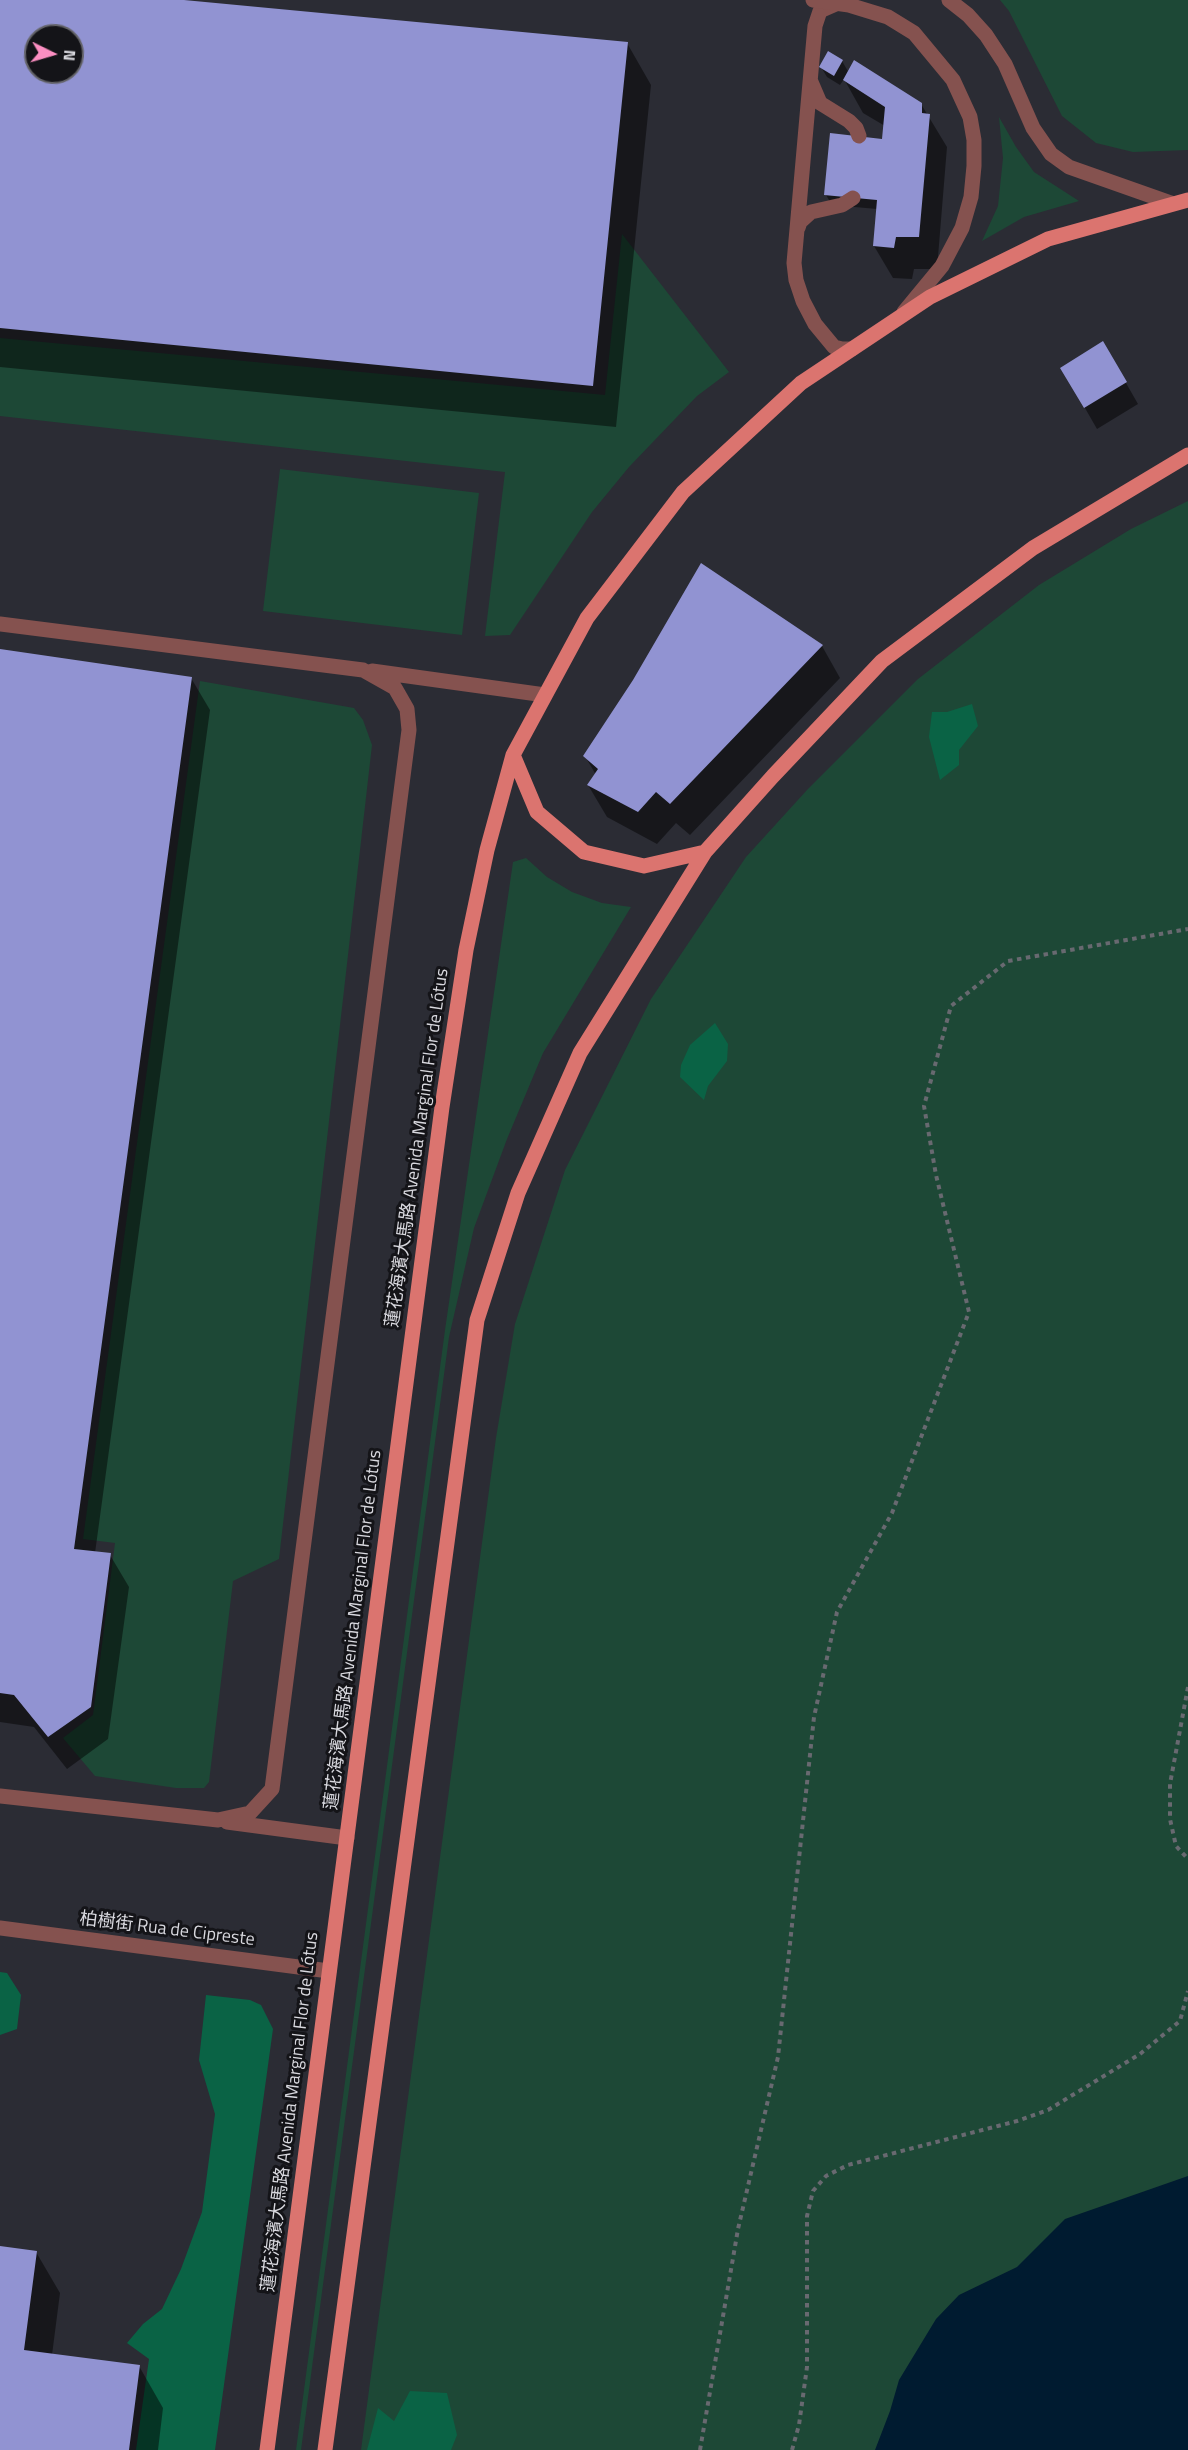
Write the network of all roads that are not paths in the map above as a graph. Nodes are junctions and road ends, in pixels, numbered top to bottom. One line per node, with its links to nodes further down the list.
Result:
1 (813, 0): 3 (street)
2 (949, 0): 8 (street)
3 (836, 4): 4 (street); 11 (street)
4 (811, 79): 5 (street); 10 (street)
5 (859, 136)
6 (853, 198): 10 (street)
7 (1188, 200): 8 (main road, 蓮花海濱大馬路 Avenida Marginal Flor de Lótus)
8 (1171, 203): 9 (main road); 11 (main road, 蓮花海濱大馬路 Avenida Marginal Flor de Lótus)
9 (1188, 213)
10 (796, 233): 12 (street)
11 (900, 317): 12 (main road, 蓮花海濱大馬路 Avenida Marginal Flor de Lótus)
12 (852, 349): 16 (main road, 蓮花海濱大馬路 Avenida Marginal Flor de Lótus)
13 (1188, 455): 18 (main road)
14 (0, 624): 15 (street)
15 (363, 670): 16 (street); 20 (street)
16 (545, 695): 17 (main road, 蓮花海濱大馬路 Avenida Marginal Flor de Lótus)
17 (513, 755): 18 (main road); 21 (main road, 蓮花海濱大馬路 Avenida Marginal Flor de Lótus)
18 (705, 852): 25 (main road)
19 (0, 1796): 20 (street)
20 (218, 1820): 21 (street)
21 (347, 1839): 23 (main road, 蓮花海濱大馬路 Avenida Marginal Flor de Lótus)
22 (0, 1928): 23 (street, 柏樹街 Rua de Cipreste)
23 (329, 1971): 24 (main road, 蓮花海濱大馬路 Avenida Marginal Flor de Lótus)
24 (267, 2450)
25 (325, 2450)

